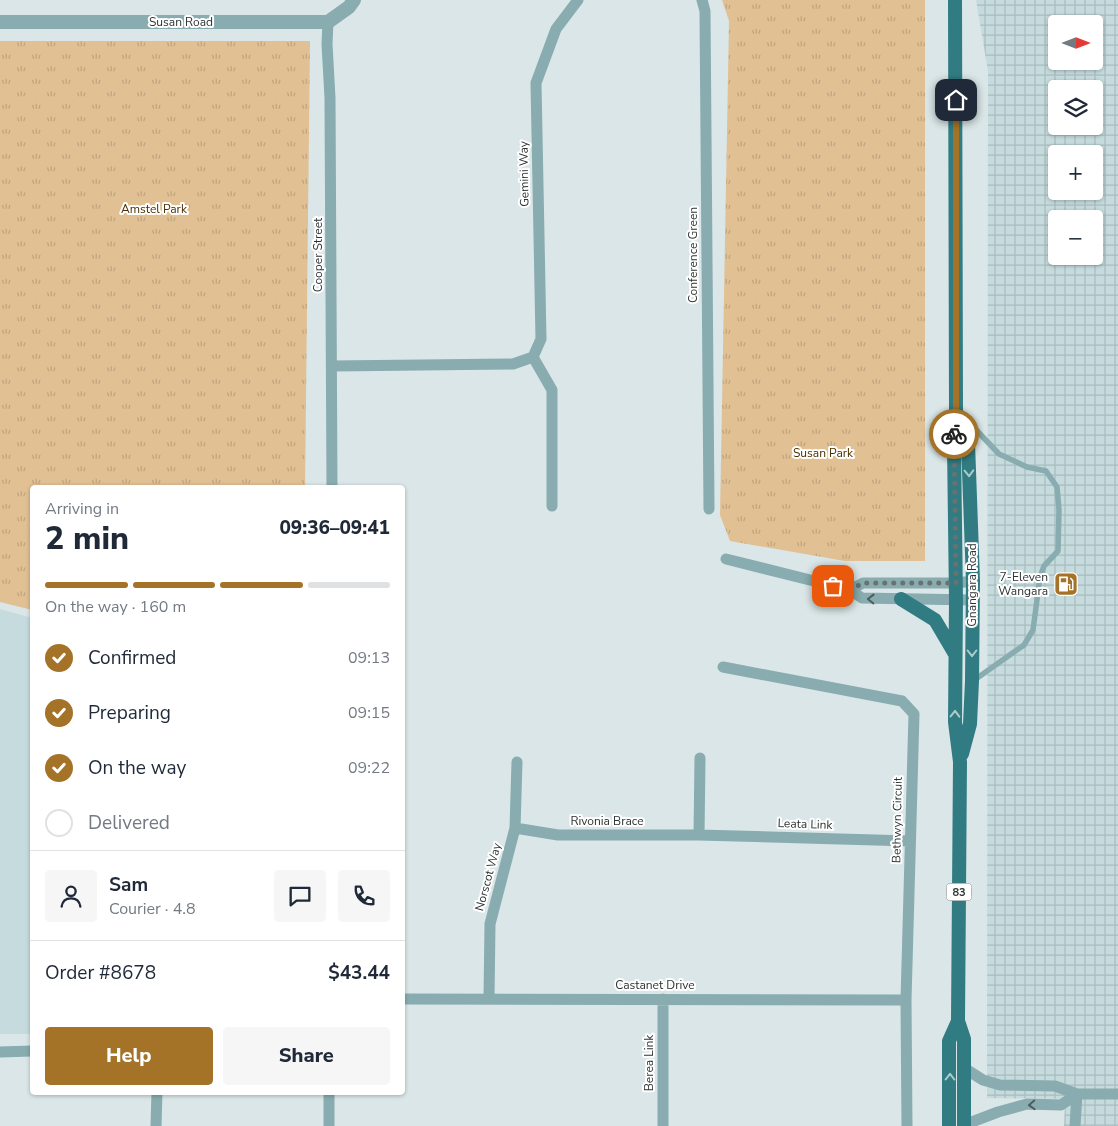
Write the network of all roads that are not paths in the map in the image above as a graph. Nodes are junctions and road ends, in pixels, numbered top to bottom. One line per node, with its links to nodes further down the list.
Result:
1 (354, 0): 6 (street)
2 (578, 0): 7 (street, Gemini Way)
3 (702, 0): 12 (street, Conference Green)
4 (956, 0): 9 (main road, Gnangara Road / 83)
5 (0, 22): 6 (street, Susan Road)
6 (328, 22): 8 (street, Cooper Street)
7 (533, 357): 8 (street); 11 (street)
8 (332, 366): 10 (street, Cooper Street)
9 (956, 408): 14 (main road, Gnangara Road / 83, one-way to 14); 15 (main road, Gnangara Road / 83); 22 (lane)
10 (332, 485)
11 (552, 506)
12 (709, 509)
13 (726, 559): 16 (street)
14 (973, 581): 15 (street); 19 (main road, Gnangara Road / 83)
15 (956, 583): 16 (street); 18 (main road, Gnangara Road / 83)
16 (850, 590): 17 (street, one-way to 16)
17 (901, 599): 18 (street); 20 (main road)
18 (956, 600): 19 (street); 20 (main road, Gnangara Road / 83)
19 (973, 600): 22 (main road, Gnangara Road / 83, one-way to 22)
20 (956, 654): 25 (main road, Gnangara Road / 83, one-way to 20)
21 (723, 667): 28 (street, Bethwyn Circuit)
22 (972, 681): 25 (main road, Gnangara Road / 83)
23 (700, 758): 27 (street)
24 (517, 762): 26 (street, Norscot Way)
25 (960, 762): 33 (main road, Gnangara Road / 83)
26 (515, 828): 27 (street, Rivonia Brace); 30 (street, Norscot Way)
27 (699, 835): 28 (street, Leata Link)
28 (910, 841): 32 (street, Bethwyn Circuit)
29 (405, 998): 30 (street, Castanet Drive)
30 (489, 998): 31 (street, Castanet Drive)
31 (663, 999): 32 (street, Castanet Drive); 43 (street, Berea Link)
32 (906, 1000): 44 (street, Bethwyn Circuit)
33 (958, 1021): 36 (main road, Gnangara Road / 83); 45 (main road, Gnangara Road / 83, one-way to 33)
34 (30, 1051): 35 (street)
35 (0, 1052)
36 (964, 1068): 37 (street); 46 (main road, Gnangara Road / 83)
37 (1077, 1094): 38 (street); 46 (street, one-way to 46); 47 (street)
38 (1118, 1094)
39 (157, 1095): 41 (street)
40 (329, 1095): 42 (street)
41 (156, 1126)
42 (329, 1126)
43 (663, 1126)
44 (907, 1126)
45 (949, 1126)
46 (964, 1126)
47 (1075, 1126)

